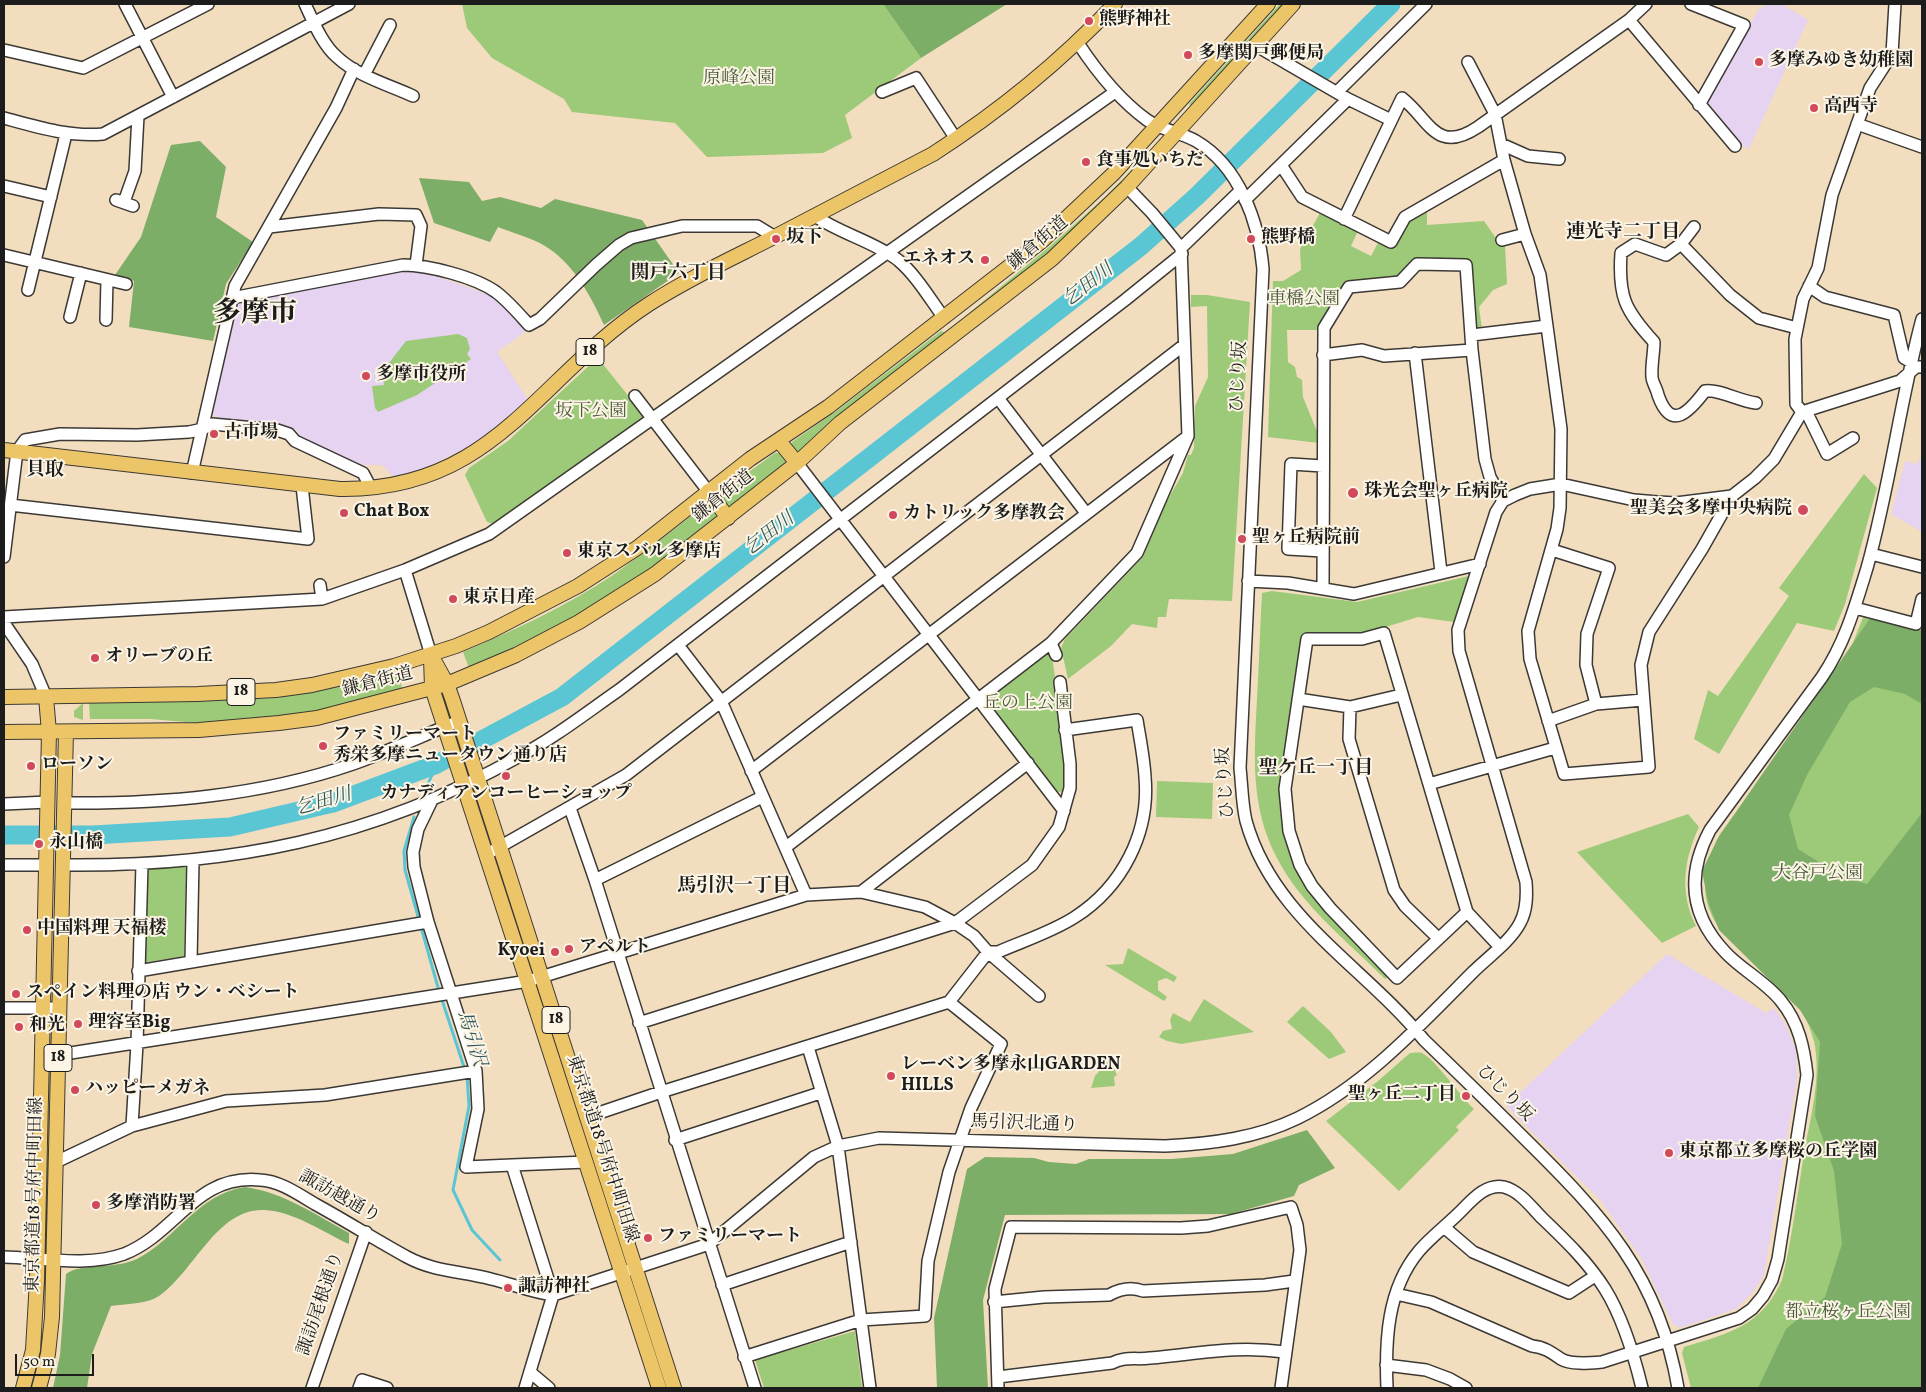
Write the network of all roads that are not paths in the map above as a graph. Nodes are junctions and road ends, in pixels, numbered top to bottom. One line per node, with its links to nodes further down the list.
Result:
1 (126, 4): 15 (street)
2 (208, 4): 15 (street)
3 (305, 4): 13 (street)
4 (349, 4): 13 (street)
5 (1115, 4): 16 (main road, 18)
6 (1268, 4): 33 (main road, 鎌倉街道 / 18)
7 (1293, 4): 17 (main road, 鎌倉街道 / 18)
8 (1426, 4): 21 (street)
9 (1646, 4): 12 (street)
10 (1691, 4): 27 (street)
11 (1895, 4): 32 (street)
12 (1629, 20): 27 (street); 28 (street)
13 (314, 22): 20 (street); 25 (street)
14 (390, 25): 20 (street)
15 (143, 38): 18 (street); 25 (street)
16 (1078, 43): 23 (street, ひじり坂); 36 (main road, 18)
17 (1255, 45): 21 (street); 34 (main road, 鎌倉街道 / 18)
18 (4, 50)
19 (1468, 62): 28 (street)
20 (359, 71): 24 (street); 50 (street)
21 (1334, 91): 26 (street)
22 (882, 92): 36 (street)
23 (1114, 92): 33 (street, ひじり坂); 57 (street)
24 (414, 96)
25 (173, 97): 29 (street)
26 (1348, 98): 31 (street); 42 (street)
27 (1699, 105): 38 (street)
28 (1495, 114): 31 (street); 37 (street)
29 (138, 116): 35 (street); 47 (street)
30 (4, 118): 35 (street)
31 (1391, 120): 49 (street)
32 (1857, 124): 39 (street); 64 (street)
33 (1157, 125): 34 (street, ひじり坂); 68 (main road, 鎌倉街道 / 18)
34 (1177, 132): 44 (main road, 鎌倉街道 / 18); 45 (street, ひじり坂)
35 (66, 134): 46 (street)
36 (956, 139): 48 (main road, 18)
37 (1501, 144): 40 (street); 41 (street)
38 (1735, 146)
39 (1922, 147)
40 (1559, 159)
41 (1504, 160): 49 (street); 52 (street)
42 (1281, 165): 45 (street); 49 (street)
43 (4, 186): 46 (street)
44 (1127, 187): 56 (street); 73 (main road, 鎌倉街道 / 18)
45 (1241, 193): 56 (street); 114 (street, ひじり坂)
46 (51, 197): 59 (street)
47 (124, 203)
48 (815, 216): 53 (main road, 18); 57 (street)
49 (1344, 219)
50 (269, 227): 60 (street); 66 (street)
51 (1694, 227): 55 (street)
52 (1525, 234): 54 (street); 71 (street)
53 (775, 237): 60 (street); 97 (main road, 18)
54 (1502, 240)
55 (1681, 244): 72 (street); 83 (street)
56 (1181, 248): 75 (street); 82 (street)
57 (886, 252): 68 (street); 85 (street)
58 (4, 255): 59 (street)
59 (35, 262): 61 (street); 65 (street)
60 (416, 265): 66 (street)
61 (81, 273): 62 (street); 67 (street)
62 (107, 280): 63 (street); 70 (street)
63 (126, 284)
64 (1809, 286): 72 (street); 79 (street)
65 (28, 290)
66 (232, 298): 86 (street)
67 (70, 317)
68 (944, 318): 73 (main road); 89 (main road, 鎌倉街道 / 18)
69 (1922, 319): 79 (street)
70 (106, 320)
71 (1547, 326): 74 (street); 95 (street)
72 (1797, 328): 84 (street)
73 (956, 334): 92 (main road, 鎌倉街道 / 18)
74 (1472, 335): 76 (street); 78 (street)
75 (1184, 345): 87 (street); 91 (street)
76 (1472, 350): 77 (street); 100 (street)
77 (1415, 353): 78 (street); 112 (street)
78 (1323, 355): 93 (street)
79 (1910, 367): 80 (street); 84 (street); 107 (street)
80 (1922, 367)
81 (635, 396): 85 (street)
82 (998, 398): 91 (street); 103 (street)
83 (1756, 403)
84 (1804, 411): 88 (street); 99 (street)
85 (652, 419): 98 (street); 111 (street)
86 (202, 430): 90 (street); 94 (street); 97 (street)
87 (1188, 436): 102 (street); 123 (street)
88 (1853, 438)
89 (779, 441): 92 (main road); 98 (main road, 鎌倉街道 / 18)
90 (11, 450): 94 (main road, 18); 101 (street)
91 (1042, 455): 102 (street); 113 (street)
92 (796, 463): 103 (street); 104 (main road, 鎌倉街道 / 18)
93 (1323, 466): 106 (street); 106 (street)
94 (192, 473): 96 (main road, 18)
95 (1561, 484): 99 (street); 100 (street); 105 (street)
96 (302, 486): 97 (main road, 18); 101 (street)
97 (371, 488)
98 (708, 491): 104 (main road); 125 (main road, 鎌倉街道 / 18)
99 (1732, 496): 135 (street)
100 (1503, 501): 109 (street, 馬引沢北通り)
101 (10, 505): 108 (street)
102 (1086, 513): 122 (street)
103 (838, 517): 113 (street); 124 (street)
104 (728, 518): 128 (main road, 鎌倉街道 / 18)
105 (1552, 550): 137 (street); 139 (street)
106 (1323, 552): 116 (street)
107 (1870, 554): 110 (street); 119 (street)
108 (4, 557)
109 (1480, 564): 112 (street); 148 (street, 馬引沢北通り)
110 (1922, 567)
111 (405, 570): 118 (street); 125 (street)
112 (1440, 572): 116 (street)
113 (884, 577): 122 (street); 136 (street)
114 (1248, 581): 116 (street); 189 (street, ひじり坂)
115 (320, 585): 118 (street)
116 (1324, 588)
117 (1922, 598): 119 (street)
118 (322, 599): 120 (street)
119 (1855, 608): 220 (street)
120 (4, 617)
121 (4, 623): 132 (street)
122 (929, 635): 134 (street); 149 (street)
123 (1051, 643): 126 (street); 134 (street)
124 (678, 645): 136 (street); 150 (street)
125 (431, 655): 128 (main road, 18); 129 (main road, 18); 132 (main road, 鎌倉街道 / 18)
126 (1056, 655)
127 (1060, 682): 141 (street)
128 (447, 684): 129 (main road, 鎌倉街道 / 18); 140 (main road, 18)
129 (432, 688): 144 (main road, 鎌倉街道 / 18); 145 (main road, 18)
130 (1401, 695): 133 (street); 138 (street); 152 (street)
131 (4, 697): 132 (main road, 鎌倉街道 / 18)
132 (46, 697): 143 (main road, 18); 144 (main road)
133 (1298, 698): 138 (street); 174 (street)
134 (978, 699): 147 (street); 161 (street)
135 (1643, 700): 137 (street); 146 (street)
136 (721, 701): 149 (street); 158 (street)
137 (1596, 704): 139 (street)
138 (1350, 707): 174 (street)
139 (1548, 721): 146 (street)
140 (461, 726): 145 (street); 150 (main road, 18)
141 (1065, 730): 159 (street); 176 (street)
142 (4, 732): 143 (main road, 鎌倉街道 / 18)
143 (49, 732): 144 (main road, 鎌倉街道 / 18); 156 (main road, 東京都道18号府中町田線 / 18)
144 (66, 732): 157 (main road, 東京都道18号府中町田線 / 18)
145 (447, 732): 151 (main road, 18); 157 (street)
146 (1555, 748): 148 (street)
147 (1028, 763): 159 (street); 169 (street)
148 (1492, 765): 152 (street); 175 (street, 馬引沢北通り)
149 (751, 771): 153 (street)
150 (477, 774): 151 (street); 160 (main road, 東京都道18号府中町田線 / 18)
151 (464, 781): 154 (street); 162 (main road, 東京都道18号府中町田線 / 18)
152 (1429, 784): 171 (street)
153 (762, 797): 161 (street); 168 (street)
154 (432, 800): 165 (street); 173 (street)
155 (4, 804): 156 (street)
156 (48, 808): 163 (main road, 東京都道18号府中町田線 / 18)
157 (64, 808): 164 (main road, 東京都道18号府中町田線 / 18)
158 (570, 808): 160 (street); 168 (street)
159 (1064, 811): 172 (street)
160 (500, 847): 162 (street); 180 (main road, 東京都道18号府中町田線 / 18)
161 (786, 847): 170 (street)
162 (487, 854): 181 (main road, 東京都道18号府中町田線 / 18)
163 (47, 861): 167 (street); 186 (main road, 東京都道18号府中町田線 / 18)
164 (63, 861): 166 (street); 187 (main road, 東京都道18号府中町田線 / 18)
165 (193, 861): 166 (street); 178 (street)
166 (142, 864): 179 (street)
167 (4, 865)
168 (594, 880): 177 (street)
169 (861, 892): 170 (street); 172 (street)
170 (806, 895): 177 (street)
171 (1467, 912): 174 (street); 175 (street)
172 (955, 922): 176 (street); 188 (street)
173 (426, 923): 178 (street); 182 (street)
174 (1438, 938)
175 (1499, 946): 189 (street, 馬引沢北通り)
176 (988, 952): 183 (street); 184 (street)
177 (616, 954): 180 (street); 188 (street)
178 (191, 961): 179 (street)
179 (138, 971): 190 (street)
180 (542, 977): 181 (street); 196 (main road, 東京都道18号府中町田線 / 18)
181 (528, 981): 182 (street); 202 (main road, 東京都道18号府中町田線 / 18)
182 (449, 993): 190 (street); 193 (street)
183 (1039, 996)
184 (949, 1002): 191 (street); 199 (street)
185 (4, 1008): 186 (street)
186 (43, 1008): 187 (street); 209 (main road, 東京都道18号府中町田線 / 18)
187 (59, 1008): 192 (main road, 東京都道18号府中町田線 / 18)
188 (639, 1022): 194 (street)
189 (1416, 1029): 199 (street, 馬引沢北通り); 220 (street, ひじり坂)
190 (137, 1044): 192 (street); 197 (street)
191 (808, 1047): 194 (street); 195 (street)
192 (58, 1055): 201 (main road, 東京都道18号府中町田線 / 18)
193 (473, 1071): 197 (street); 203 (street)
194 (661, 1092): 196 (street); 198 (street)
195 (820, 1093): 198 (street); 200 (street)
196 (587, 1118): 211 (main road, 東京都道18号府中町田線 / 18)
197 (132, 1126): 201 (street)
198 (675, 1140): 207 (street)
199 (958, 1141): 200 (street, 馬引沢北通り); 219 (street)
200 (838, 1146): 206 (street); 207 (street, 馬引沢北通り)
201 (56, 1162): 210 (main road, 東京都道18号府中町田線 / 18)
202 (586, 1162): 203 (street); 212 (main road, 東京都道18号府中町田線 / 18)
203 (512, 1165): 217 (street)
204 (1444, 1228): 213 (street); 213 (street); 216 (street)
205 (366, 1232): 210 (street, 諏訪越通り); 217 (street, 諏訪越通り); 229 (street, 諏訪尾根通り)
206 (851, 1242): 215 (street); 219 (street)
207 (709, 1244): 211 (street, 馬引沢北通り); 215 (street)
208 (4, 1257): 209 (street, 諏訪越通り)
209 (38, 1258): 210 (street, 諏訪越通り); 227 (main road, 東京都道18号府中町田線 / 18)
210 (54, 1259): 228 (main road, 東京都道18号府中町田線 / 18)
211 (636, 1270): 212 (street, 諏訪越通り); 235 (main road, 東京都道18号府中町田線 / 18)
212 (621, 1274): 217 (street, 諏訪越通り); 234 (main road, 東京都道18号府中町田線 / 18)
213 (1595, 1276): 222 (street)
214 (1294, 1281): 218 (street); 218 (street); 221 (street)
215 (722, 1285): 223 (street)
216 (1396, 1294): 222 (street); 224 (street)
217 (554, 1295): 225 (street)
218 (994, 1302): 226 (street)
219 (861, 1320): 223 (street); 237 (street)
220 (1669, 1342): 222 (street); 242 (street, ひじり坂)
221 (1285, 1352): 226 (street); 238 (street)
222 (1632, 1353): 241 (street)
223 (744, 1357): 236 (street)
224 (1386, 1365): 239 (street); 240 (street)
225 (530, 1372): 232 (street); 233 (street)
226 (998, 1383)
227 (23, 1388)
228 (40, 1388)
229 (312, 1388)
230 (359, 1388): 231 (street)
231 (387, 1388)
232 (525, 1388)
233 (549, 1388)
234 (658, 1388)
235 (674, 1388)
236 (755, 1388)
237 (870, 1388)
238 (1281, 1388)
239 (1387, 1388)
240 (1466, 1388)
241 (1642, 1388)
242 (1678, 1388)

